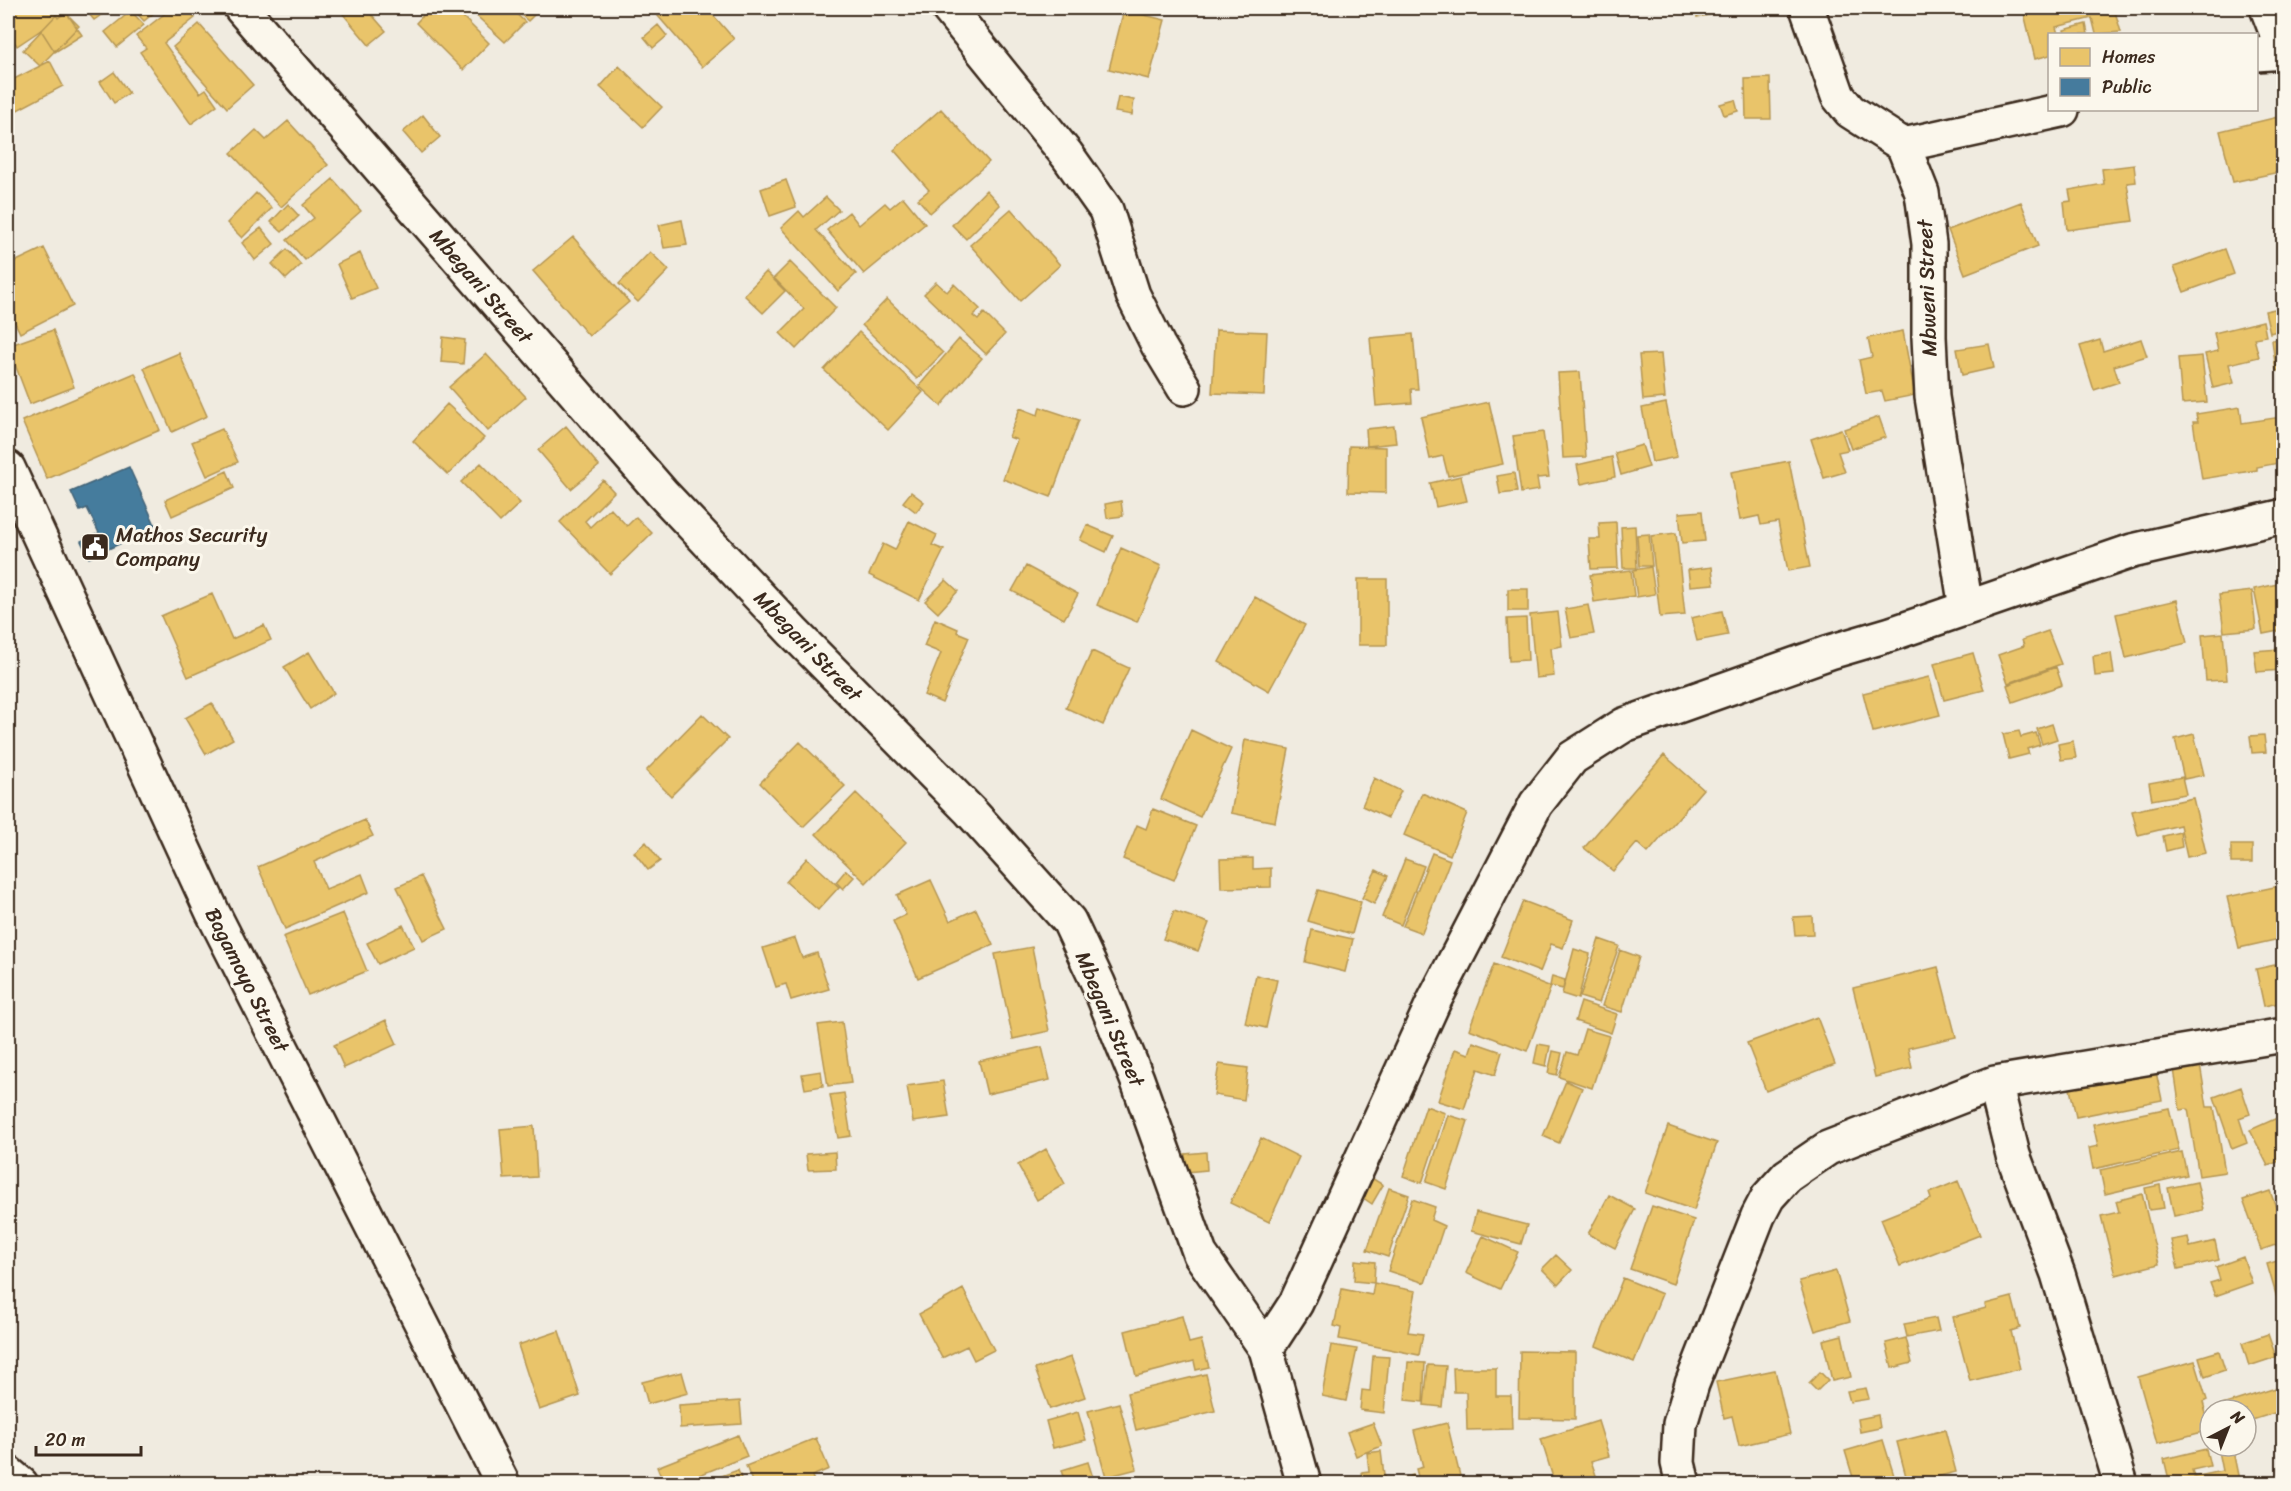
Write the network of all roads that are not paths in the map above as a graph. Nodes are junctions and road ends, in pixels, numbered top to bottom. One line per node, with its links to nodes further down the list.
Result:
1 (241, 8): 14 (street, Mbegani Street)
2 (948, 8): 8 (street)
3 (1807, 8): 7 (street)
4 (2267, 8): 5 (street)
5 (2258, 54)
6 (2057, 111): 7 (street)
7 (1903, 145): 11 (street, Mbweni Street)
8 (1184, 388)
9 (8, 468): 17 (street, Bagamoyo Street)
10 (2283, 516): 11 (street)
11 (1966, 608): 14 (street)
12 (2283, 1035): 13 (street)
13 (1995, 1083): 19 (street); 20 (street)
14 (1266, 1349): 18 (street, Mbegani Street)
15 (8, 1473): 16 (street)
16 (21, 1484)
17 (503, 1484)
18 (1304, 1484)
19 (1683, 1484)
20 (2121, 1484)

